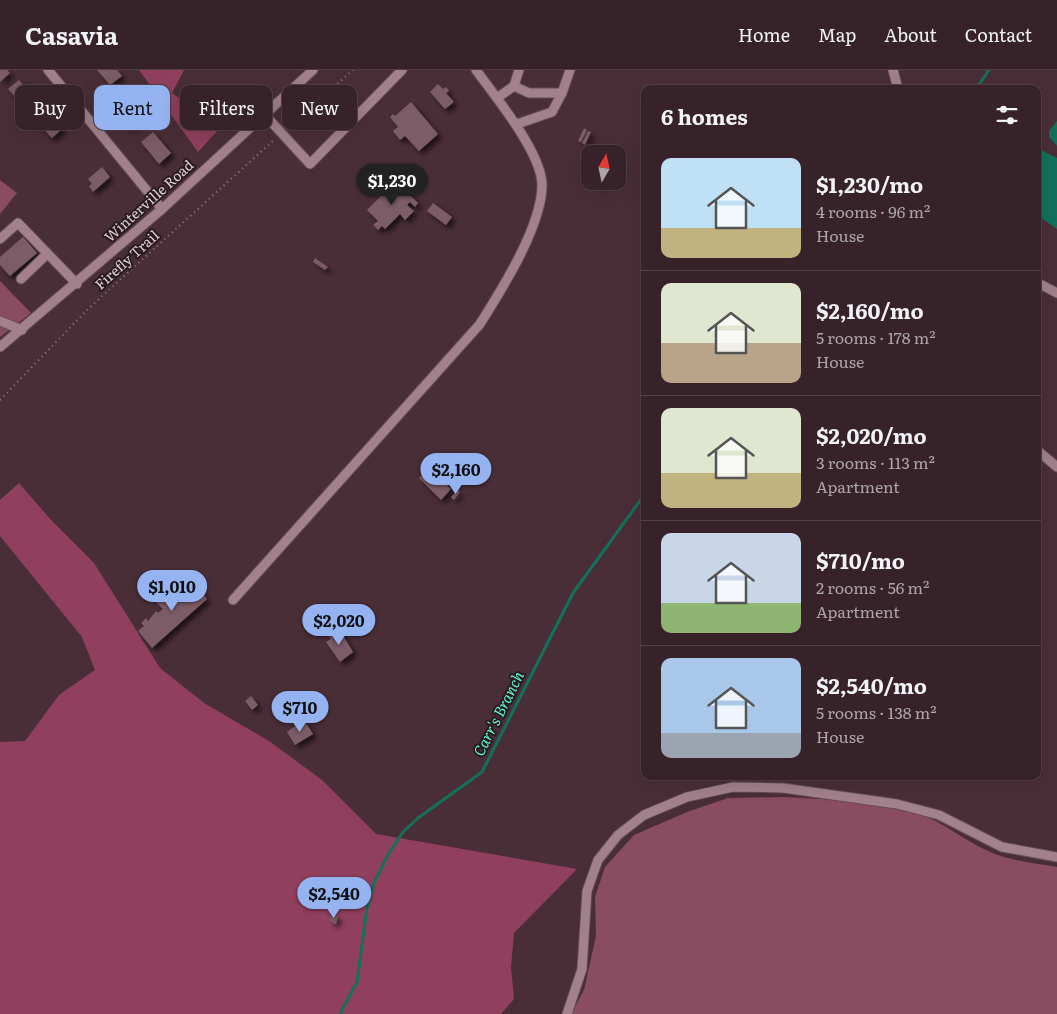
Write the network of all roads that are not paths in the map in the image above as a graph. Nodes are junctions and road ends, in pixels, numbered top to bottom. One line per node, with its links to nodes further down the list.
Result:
1 (48, 70): 16 (street)
2 (313, 70): 12 (street, Winterville Road)
3 (402, 70): 13 (street)
4 (476, 70): 11 (street)
5 (519, 70): 9 (street)
6 (570, 70): 10 (street)
7 (893, 70): 8 (street)
8 (897, 85)
9 (514, 86): 10 (street); 11 (street)
10 (562, 93): 14 (street)
11 (498, 98): 14 (street)
12 (272, 108)
13 (272, 123)
14 (517, 124): 28 (street)
15 (249, 130): 16 (street, Winterville Road)
16 (162, 209): 20 (street, Winterville Road)
17 (0, 239): 18 (street)
18 (47, 254): 19 (street); 20 (street)
19 (21, 279)
20 (76, 284): 24 (street, Winterville Road)
21 (1041, 285): 22 (street)
22 (1057, 293)
23 (0, 321): 24 (street)
24 (22, 330): 25 (street, Winterville Road)
25 (0, 348)
26 (1041, 454): 27 (street)
27 (1057, 467)
28 (233, 600)
29 (1057, 857): 30 (street)
30 (567, 1014)

